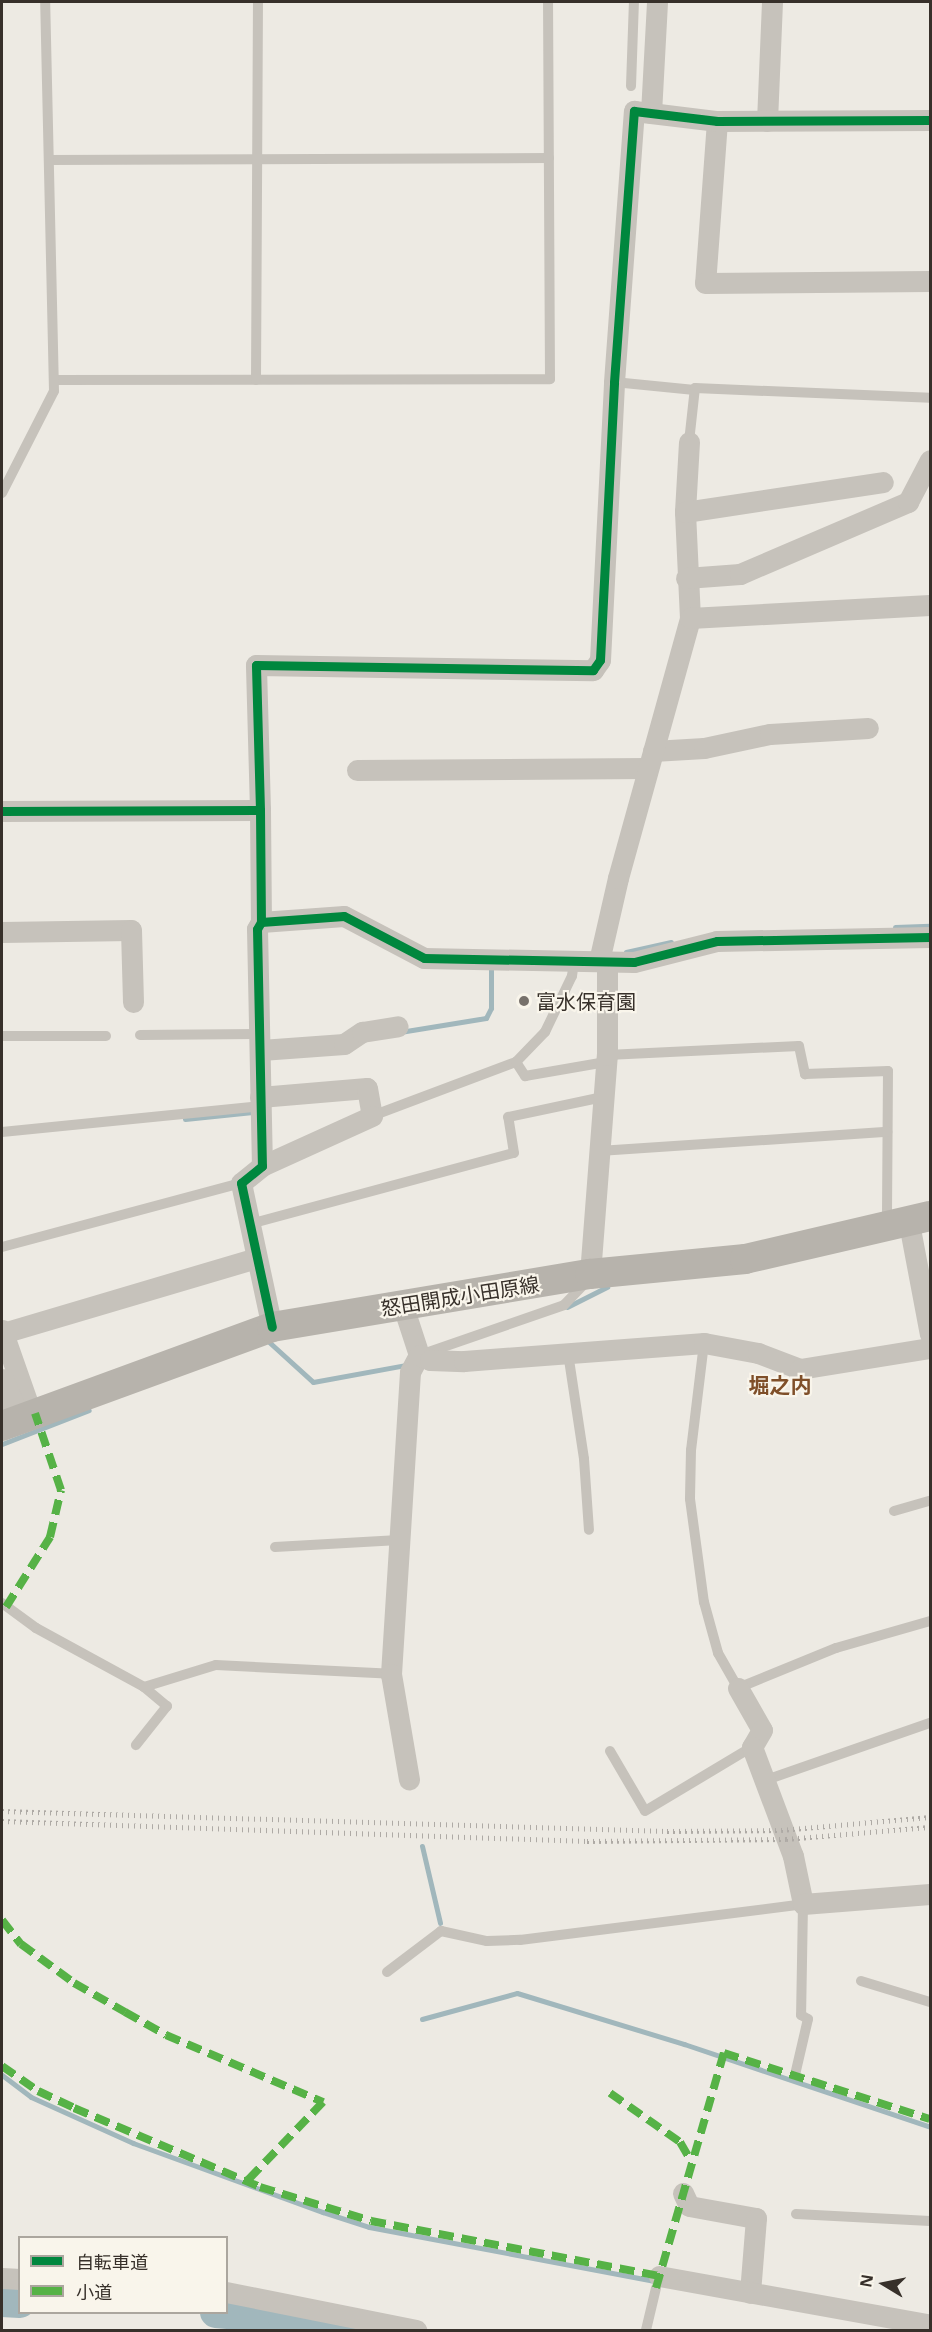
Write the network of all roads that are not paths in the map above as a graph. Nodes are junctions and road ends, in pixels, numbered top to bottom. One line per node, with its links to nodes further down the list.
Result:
1 (45, 2): 13 (lane)
2 (258, 2): 14 (lane)
3 (548, 2): 12 (lane)
4 (634, 2): 7 (lane)
5 (657, 2): 8 (street)
6 (772, 2): 11 (street)
7 (631, 86)
8 (651, 113): 10 (street); 18 (street)
9 (930, 120): 11 (street)
10 (717, 121): 11 (street); 15 (street)
11 (767, 121)
12 (549, 158): 14 (lane); 17 (lane)
13 (49, 160): 14 (lane); 16 (lane)
14 (258, 160): 17 (lane)
15 (930, 281)
16 (54, 380): 17 (lane); 24 (lane)
17 (256, 380)
18 (614, 382): 19 (lane); 32 (street)
19 (695, 390): 20 (lane); 21 (lane)
20 (930, 398)
21 (689, 442): 25 (street)
22 (930, 460): 26 (street)
23 (883, 482): 25 (street)
24 (2, 493)
25 (685, 512): 26 (street)
26 (686, 578): 28 (street)
27 (930, 605): 28 (street)
28 (690, 618): 30 (street)
29 (868, 728): 30 (street)
30 (650, 760): 31 (street); 38 (street)
31 (357, 770)
32 (260, 810): 33 (street); 34 (street)
33 (2, 811)
34 (261, 922): 37 (street); 44 (street)
35 (2, 932): 39 (street)
36 (930, 937): 38 (street)
37 (574, 961): 38 (street); 46 (lane)
38 (603, 961): 45 (street)
39 (133, 1002)
40 (398, 1026): 44 (street)
41 (106, 1035): 43 (lane)
42 (140, 1035): 44 (lane)
43 (2, 1036)
44 (261, 1042): 48 (street)
45 (606, 1058): 46 (lane); 47 (street); 51 (lane)
46 (516, 1062): 49 (lane)
47 (603, 1097): 52 (street); 55 (lane)
48 (261, 1101): 49 (street); 50 (lane); 53 (street)
49 (372, 1116): 53 (street)
50 (2, 1132)
51 (887, 1132): 52 (lane); 56 (lane)
52 (599, 1151): 59 (street)
53 (262, 1166): 54 (street)
54 (241, 1183): 55 (street); 57 (lane)
55 (249, 1224): 58 (street)
56 (910, 1224): 59 (main road, 怒田開成小田原線); 63 (street)
57 (2, 1247)
58 (256, 1258): 61 (street); 62 (street)
59 (590, 1275): 60 (main road, 怒田開成小田原線); 67 (lane)
60 (403, 1306): 61 (main road, 怒田開成小田原線); 67 (street)
61 (272, 1327): 69 (main road, 怒田開成小田原線)
62 (2, 1331): 69 (street)
63 (930, 1334)
64 (704, 1343): 65 (street); 66 (street); 79 (lane)
65 (930, 1348)
66 (568, 1353): 67 (street); 72 (lane)
67 (419, 1356): 73 (street)
68 (2, 1382): 69 (street)
69 (17, 1420)
70 (930, 1501): 71 (lane)
71 (894, 1511)
72 (589, 1530)
73 (399, 1540): 74 (lane); 77 (street)
74 (275, 1547)
75 (2, 1603): 78 (lane)
76 (930, 1621): 79 (lane)
77 (391, 1674): 78 (lane); 84 (street)
78 (144, 1687): 81 (lane)
79 (738, 1688): 82 (street)
80 (930, 1723): 85 (lane)
81 (136, 1745)
82 (752, 1747): 83 (lane); 85 (street)
83 (610, 1751)
84 (409, 1779)
85 (766, 1780): 87 (street)
86 (930, 1894): 87 (street)
87 (804, 1904): 88 (lane); 91 (lane)
88 (387, 1972)
89 (861, 1981): 90 (lane)
90 (930, 2002)
91 (795, 2075)
92 (683, 2193): 99 (street)
93 (796, 2214): 94 (lane)
94 (930, 2221)
95 (2, 2278): 96 (street)
96 (18, 2279)
97 (658, 2282): 99 (street); 102 (lane)
98 (228, 2292): 101 (street)
99 (750, 2293): 100 (street)
100 (930, 2325)
101 (416, 2331)
102 (646, 2331)

